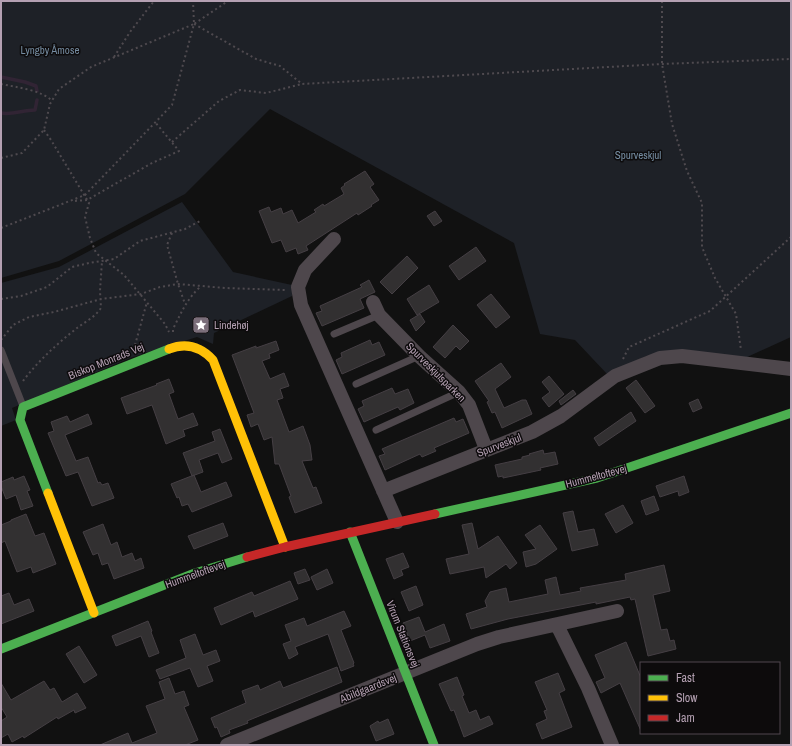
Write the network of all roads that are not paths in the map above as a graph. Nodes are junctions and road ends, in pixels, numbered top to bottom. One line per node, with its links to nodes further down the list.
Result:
1 (334, 239): 14 (street)
2 (373, 302): 3 (street, Spurveskjulsparken)
3 (379, 315): 4 (lane); 6 (street, Spurveskjulsparken)
4 (334, 334)
5 (1, 350): 10 (lane)
6 (419, 356): 8 (lane); 9 (street, Spurveskjulsparken)
7 (791, 369): 13 (street, Spurveskjul)
8 (356, 384)
9 (459, 392): 12 (lane); 13 (street, Spurveskjulsparken)
10 (24, 408): 17 (street, Biskop Monrads Vej); 19 (street)
11 (791, 413): 15 (street, Hummeltoftevej)
12 (376, 430)
13 (486, 449): 14 (street, Spurveskjul)
14 (383, 491): 15 (street)
15 (397, 522): 16 (street, Hummeltoftevej)
16 (350, 532): 17 (street, Hummeltoftevej); 22 (street, Virum Stationsvej)
17 (285, 547): 19 (street, Hummeltoftevej)
18 (617, 611): 20 (street, Abildgaardsvej)
19 (94, 613): 21 (street, Hummeltoftevej)
20 (557, 625): 22 (street, Abildgaardsvej); 25 (street)
21 (1, 649)
22 (405, 673): 23 (street, Abildgaardsvej); 24 (street, Virum Stationsvej)
23 (234, 744)
24 (434, 745)
25 (612, 745)

